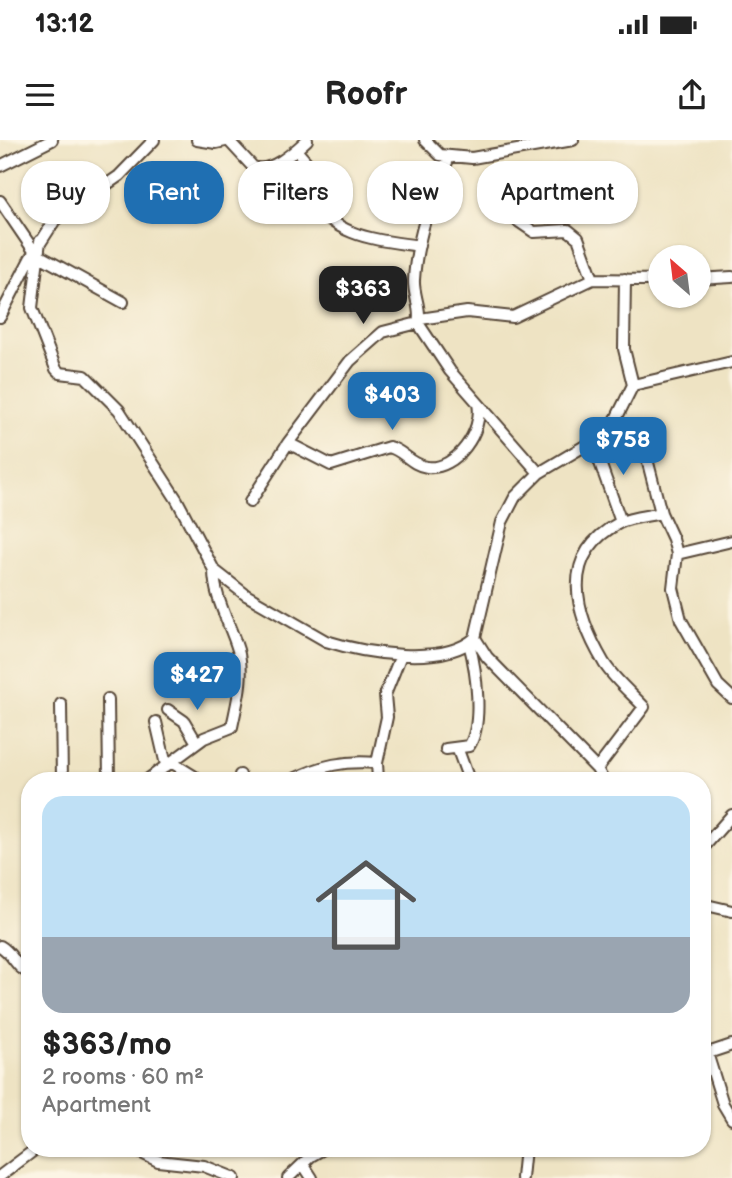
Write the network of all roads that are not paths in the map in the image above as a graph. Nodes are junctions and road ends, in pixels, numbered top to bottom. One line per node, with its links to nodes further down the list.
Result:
1 (52, 140): 10 (street)
2 (154, 140): 14 (street)
3 (197, 140): 4 (street)
4 (230, 140): 8 (street)
5 (307, 140): 8 (street)
6 (425, 140): 9 (street)
7 (571, 140): 9 (street)
8 (296, 150): 13 (street)
9 (450, 156): 13 (street)
10 (0, 166)
11 (0, 201): 14 (street)
12 (522, 224): 17 (street)
13 (419, 246): 22 (street)
14 (37, 249): 20 (street); 21 (street); 35 (street)
15 (732, 277): 16 (street)
16 (711, 278)
17 (593, 279): 18 (street); 22 (street)
18 (625, 279): 19 (street); 24 (street)
19 (648, 280)
20 (123, 302)
21 (0, 317)
22 (419, 321): 25 (street); 27 (street)
23 (732, 362): 24 (street)
24 (632, 385): 26 (street)
25 (478, 404): 27 (street); 29 (street)
26 (617, 419): 28 (street); 31 (street)
27 (288, 443): 30 (street)
28 (593, 443): 29 (street); 32 (street)
29 (539, 472): 36 (street)
30 (250, 502)
31 (662, 513): 32 (street); 34 (street)
32 (621, 522): 49 (street)
33 (732, 541): 34 (street)
34 (677, 554): 38 (street)
35 (214, 570): 37 (street); 43 (street)
36 (472, 641): 37 (street); 45 (street); 49 (street)
37 (401, 655): 46 (street)
38 (732, 698)
39 (108, 699): 51 (street)
40 (61, 704): 50 (street)
41 (168, 710): 43 (street)
42 (156, 722): 47 (street)
43 (197, 743): 47 (street)
44 (446, 749): 45 (street)
45 (458, 750): 57 (street)
46 (377, 763): 48 (street); 56 (street)
47 (168, 764): 52 (street); 53 (street)
48 (316, 768): 54 (street); 55 (street)
49 (597, 769): 58 (street)
50 (62, 772)
51 (109, 772)
52 (158, 772)
53 (184, 772)
54 (308, 772)
55 (318, 772)
56 (378, 772)
57 (466, 772)
58 (599, 772)
59 (732, 815): 60 (street)
60 (711, 839)
61 (711, 906): 62 (street)
62 (732, 911)
63 (0, 946): 64 (street)
64 (21, 969)
65 (732, 1045): 66 (street)
66 (711, 1052)
67 (711, 1071): 68 (street)
68 (732, 1119)
69 (25, 1157): 75 (street)
70 (150, 1157): 76 (street)
71 (306, 1157): 74 (street)
72 (312, 1157): 74 (street)
73 (524, 1157): 79 (street)
74 (307, 1160): 77 (street); 78 (street)
75 (0, 1176)
76 (234, 1178)
77 (288, 1178)
78 (312, 1178)
79 (522, 1178)

